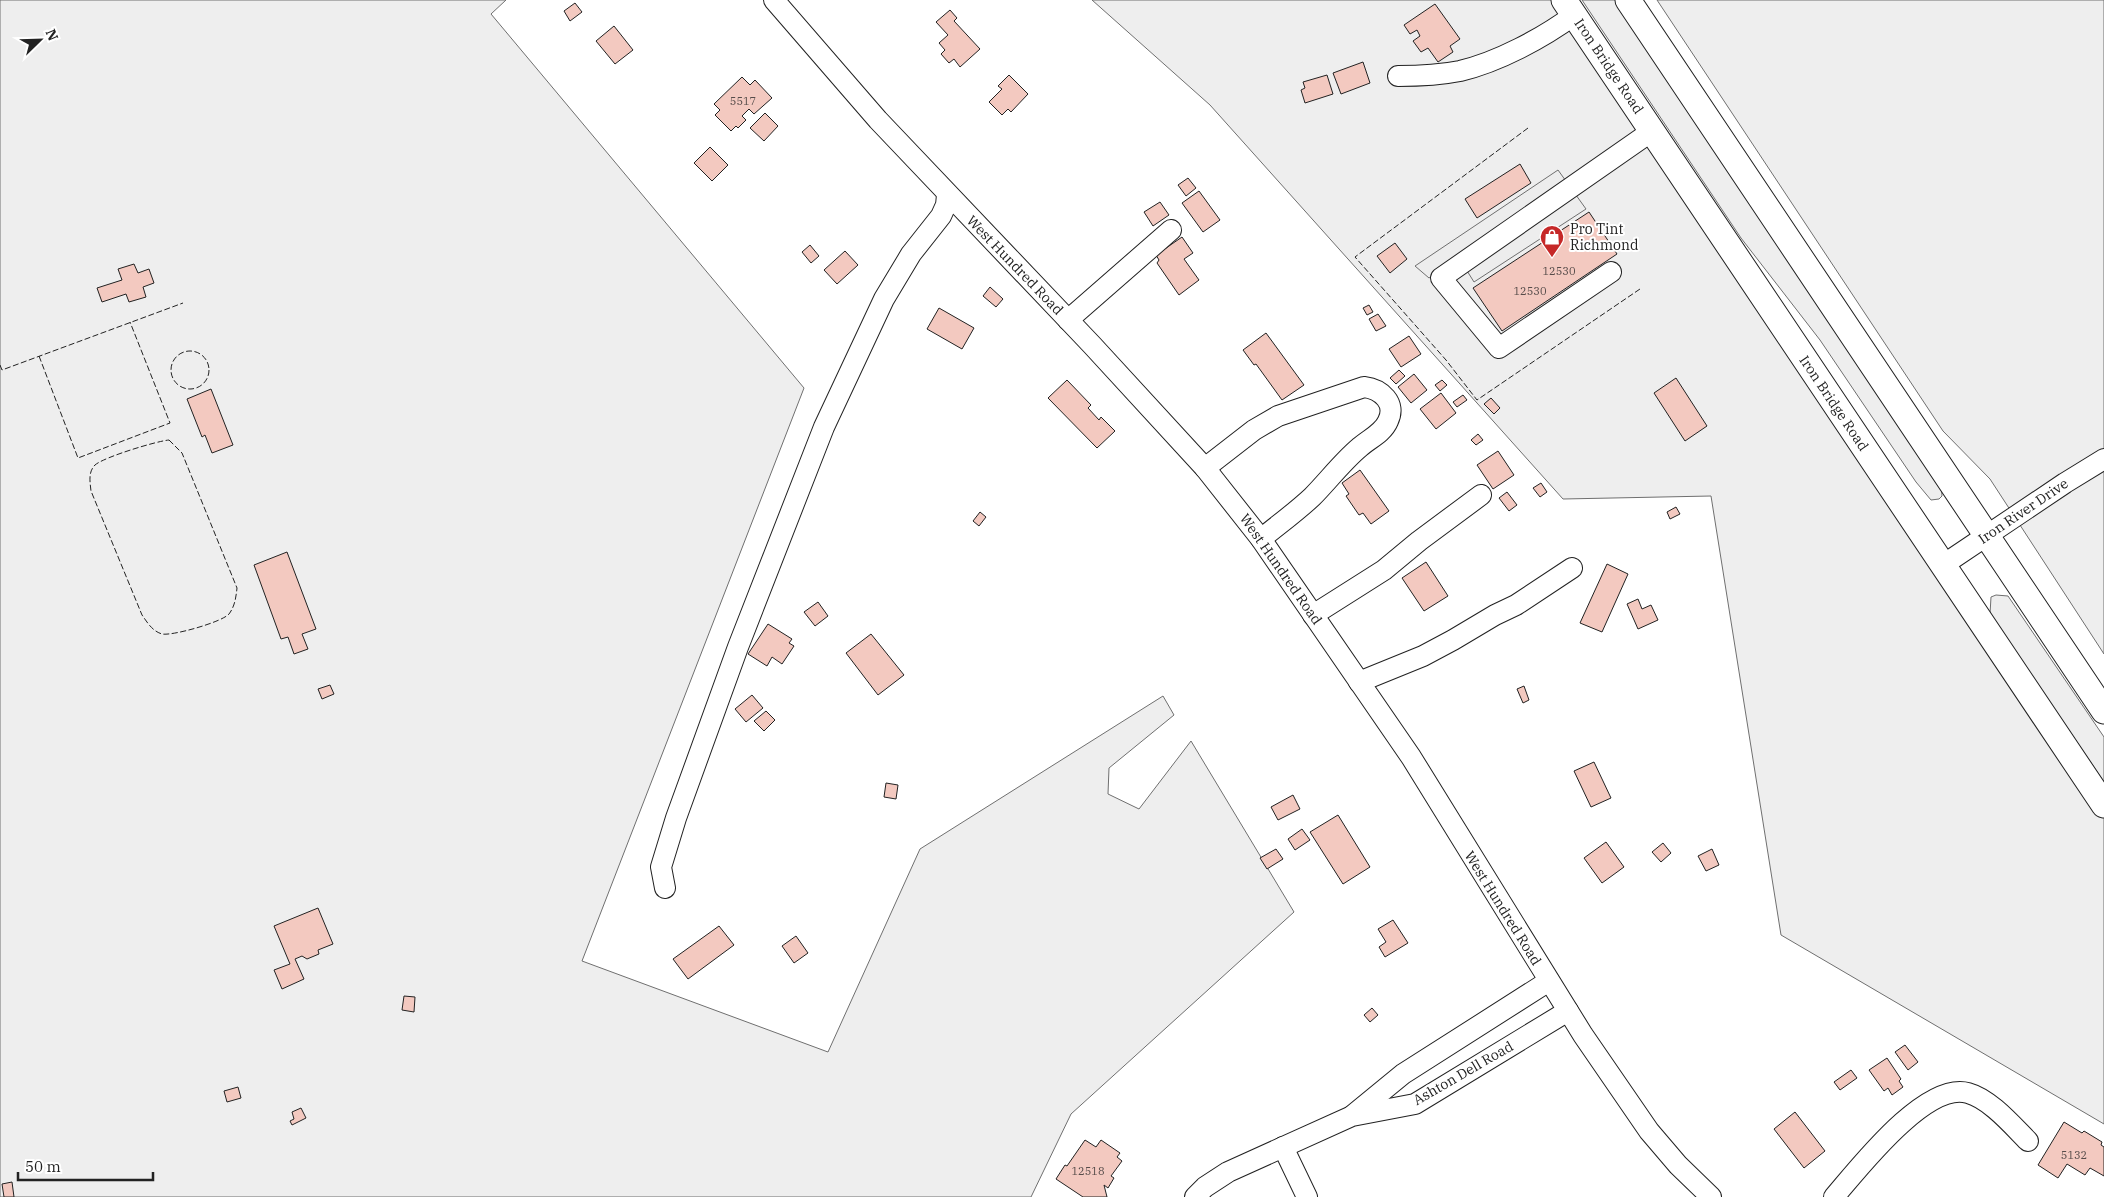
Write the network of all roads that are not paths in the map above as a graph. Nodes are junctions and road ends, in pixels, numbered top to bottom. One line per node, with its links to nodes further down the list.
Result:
1 (774, 0): 6 (street, West Hundred Road)
2 (1628, 0): 13 (main road)
3 (1569, 8): 4 (street); 5 (main road, Iron Bridge Road)
4 (1398, 76)
5 (1652, 131): 8 (street); 15 (main road, Iron Bridge Road)
6 (947, 195): 9 (street, West Hundred Road); 21 (street)
7 (1171, 230): 9 (street)
8 (1611, 272)
9 (1068, 320): 11 (street, West Hundred Road)
10 (2104, 459): 13 (street, Iron River Drive)
11 (1205, 468): 14 (street, West Hundred Road); 14 (street)
12 (1481, 495): 17 (street)
13 (1986, 536): 15 (street, Iron River Drive); 19 (main road)
14 (1261, 539): 17 (street, West Hundred Road)
15 (1943, 565): 20 (main road, Iron Bridge Road)
16 (1572, 568): 18 (street)
17 (1313, 615): 18 (street, West Hundred Road)
18 (1359, 682): 22 (street, West Hundred Road)
19 (2104, 711)
20 (2104, 805)
21 (665, 888)
22 (1549, 981): 23 (street, West Hundred Road); 24 (street, Ashton Dell Road)
23 (1568, 1011): 24 (street, Ashton Dell Road); 29 (street, West Hundred Road)
24 (1352, 1116): 26 (street, Ashton Dell Road)
25 (2028, 1141): 30 (street)
26 (1283, 1146): 27 (street, Ashton Dell Road); 28 (street)
27 (1195, 1197)
28 (1306, 1197)
29 (1711, 1197)
30 (1834, 1197)

